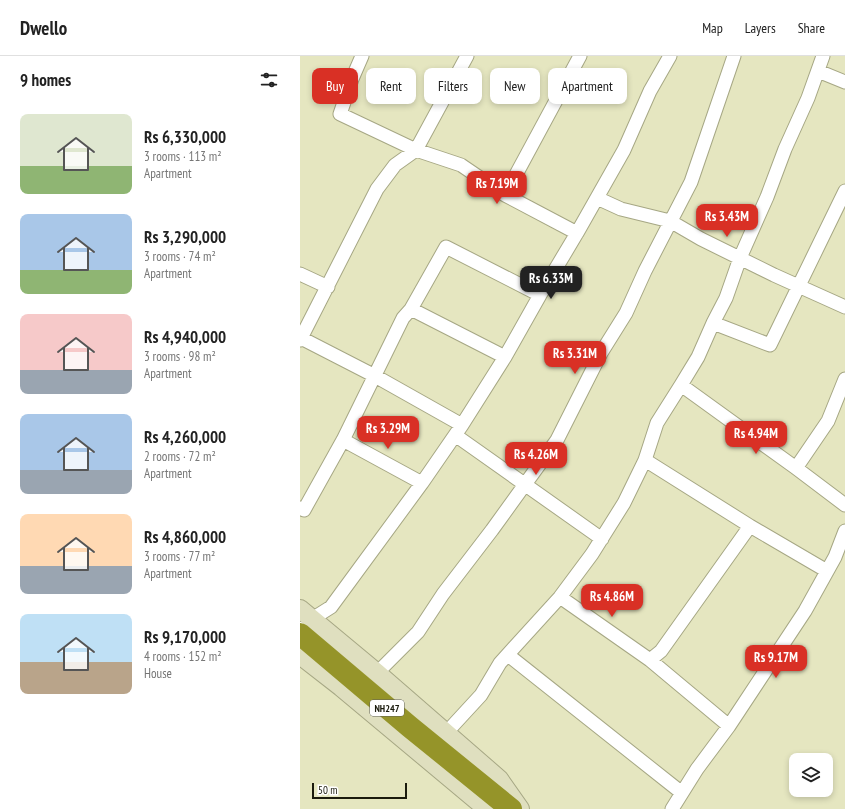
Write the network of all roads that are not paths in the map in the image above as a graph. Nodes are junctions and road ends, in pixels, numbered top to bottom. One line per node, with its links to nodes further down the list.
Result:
1 (362, 56): 9 (street)
2 (467, 56): 9 (street)
3 (580, 56): 11 (street)
4 (670, 56): 12 (street)
5 (734, 56): 13 (street)
6 (823, 56): 7 (street)
7 (818, 71): 8 (street); 15 (street)
8 (845, 82)
9 (416, 150): 11 (street); 18 (street)
10 (845, 191): 17 (street)
11 (505, 195): 14 (street)
12 (597, 198): 13 (street); 14 (street)
13 (670, 221): 15 (street); 33 (street)
14 (578, 233): 19 (street)
15 (740, 258): 17 (street); 22 (street)
16 (300, 274): 18 (street)
17 (798, 286): 20 (street); 22 (street)
18 (328, 287): 23 (street)
19 (540, 295): 21 (street); 24 (street)
20 (845, 307)
21 (411, 309): 24 (street); 25 (street)
22 (713, 323): 27 (street)
23 (300, 339): 25 (street)
24 (505, 357): 28 (street)
25 (375, 376): 28 (street); 29 (street)
26 (845, 379): 31 (street)
27 (681, 385): 30 (street); 31 (street)
28 (458, 430): 32 (street); 33 (street)
29 (343, 440): 32 (street); 35 (street)
30 (645, 460): 36 (street); 38 (street)
31 (796, 468): 34 (street)
32 (422, 483): 41 (street)
33 (525, 483): 38 (street); 45 (street)
34 (845, 505)
35 (300, 508)
36 (750, 526): 39 (street); 44 (street)
37 (845, 531): 39 (street)
38 (602, 539): 40 (street)
39 (827, 571): 46 (street)
40 (560, 597): 43 (street); 44 (street)
41 (304, 621): 45 (street); 50 (highway, NH247)
42 (300, 655): 49 (street)
43 (508, 655): 47 (street); 48 (street)
44 (650, 660): 46 (street)
45 (377, 673): 47 (street)
46 (729, 726): 48 (street)
47 (446, 734): 51 (street)
48 (682, 793): 52 (street)
49 (487, 809)
50 (511, 809)
51 (520, 809)
52 (672, 809)

